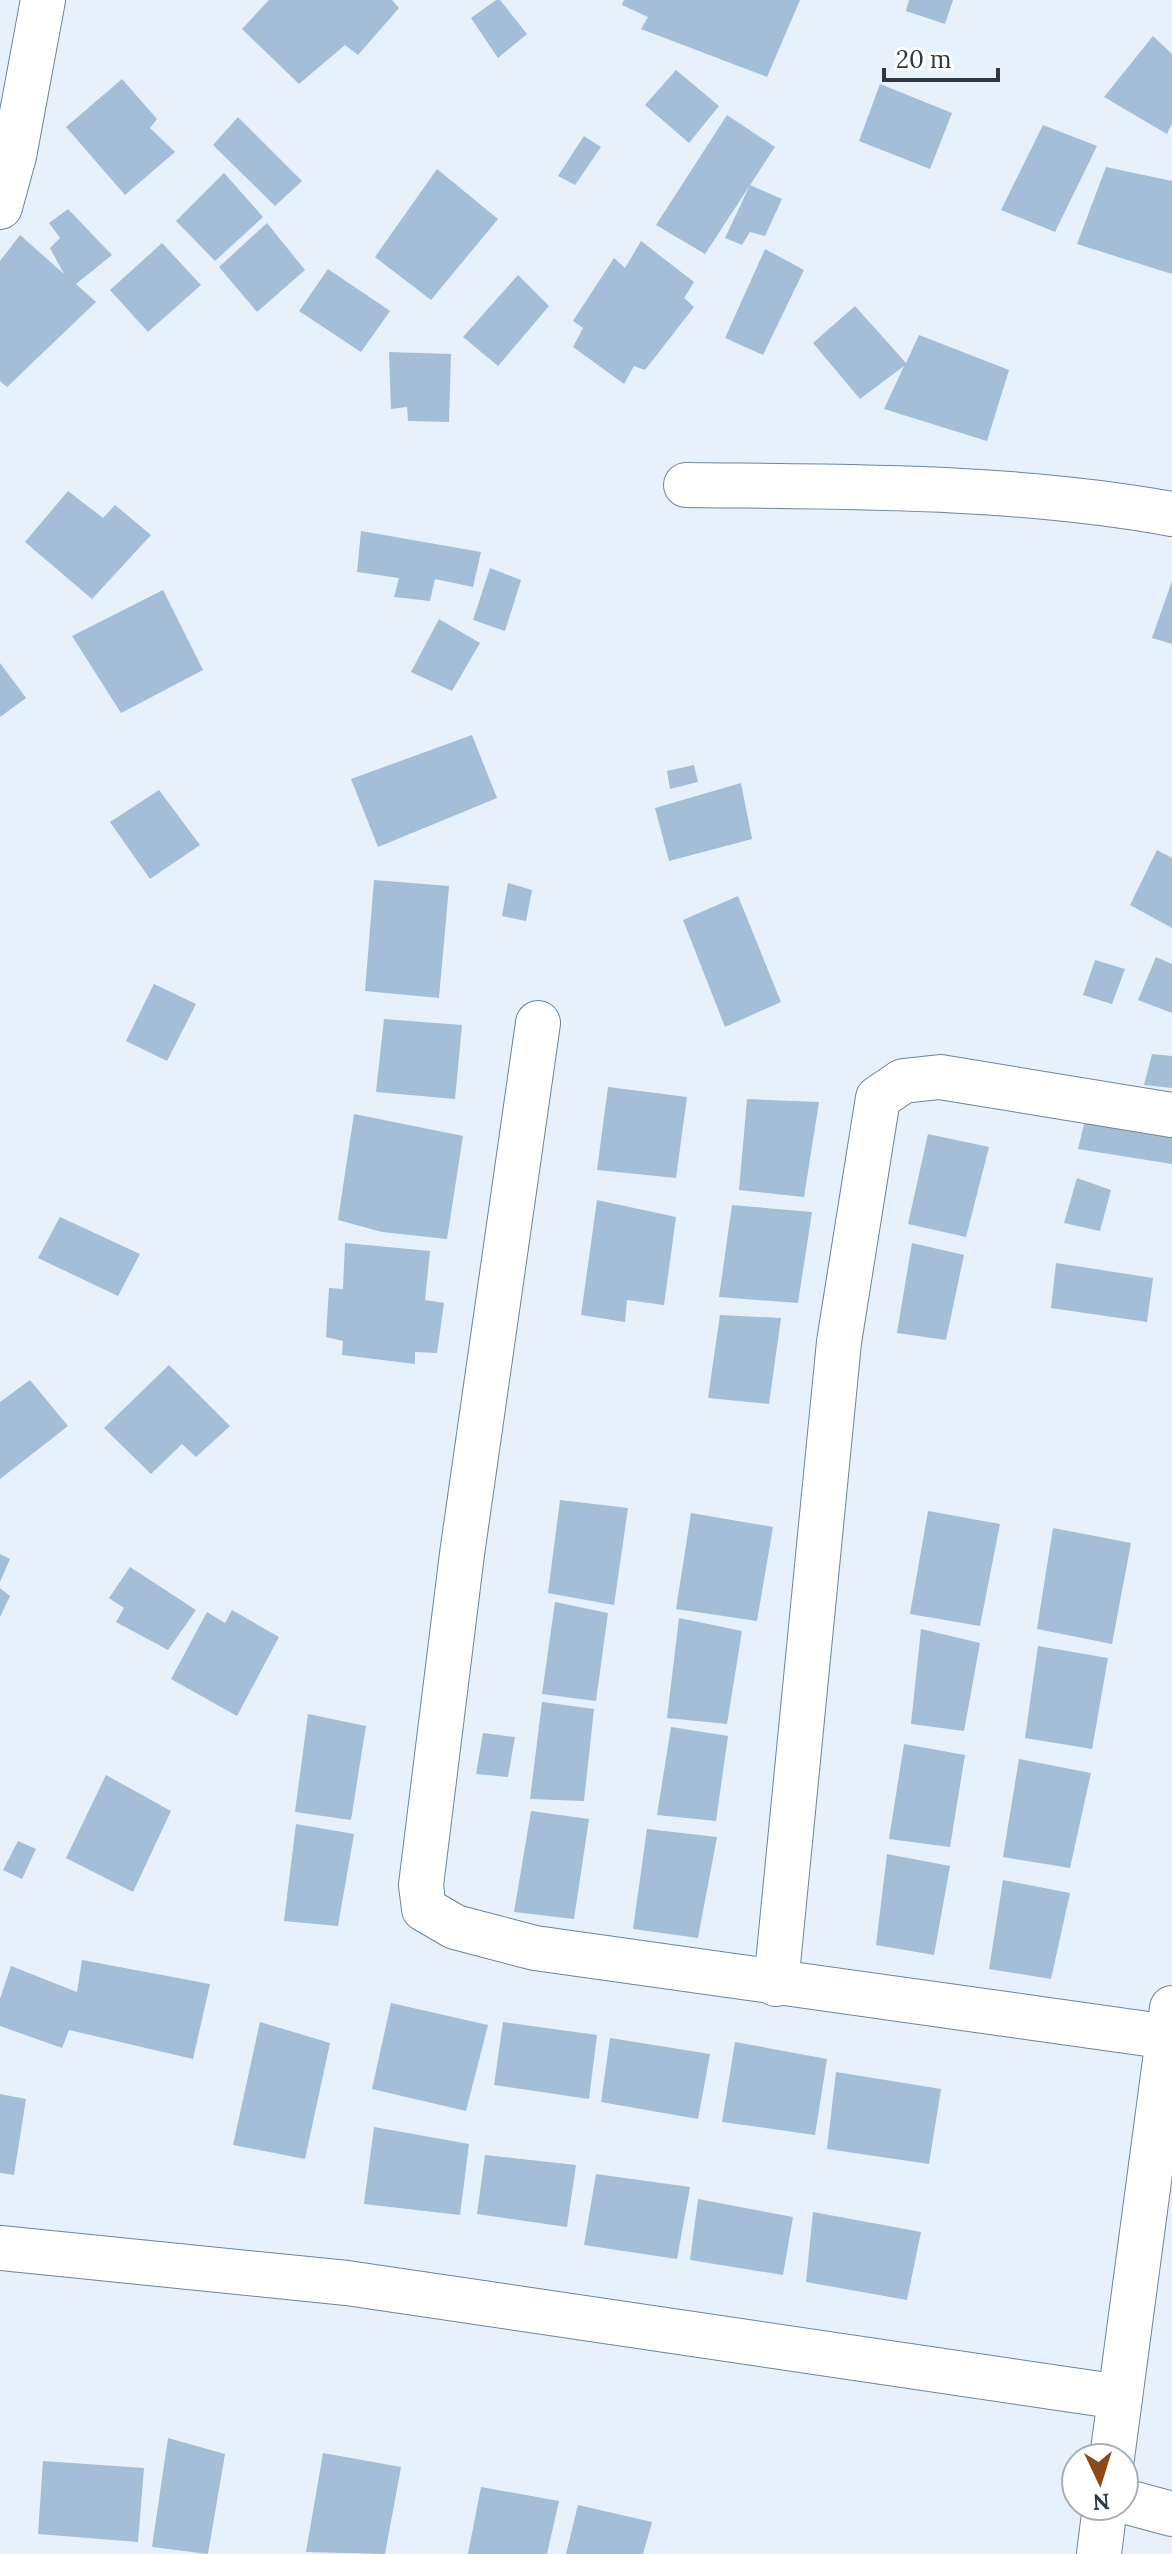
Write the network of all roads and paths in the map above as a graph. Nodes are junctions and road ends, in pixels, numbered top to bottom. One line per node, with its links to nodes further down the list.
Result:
1 (43, 0): 2 (street)
2 (0, 207)
3 (686, 485): 4 (street)
4 (1172, 514)
5 (538, 1023): 7 (street)
6 (1172, 1115): 7 (street)
7 (776, 1984): 8 (street)
8 (1170, 2023): 10 (street)
9 (0, 2248): 10 (street)
10 (1120, 2397): 11 (street)
11 (1114, 2442)
12 (1140, 2505): 13 (street)
13 (1172, 2514)
14 (1103, 2522): 15 (street)
15 (1099, 2554)

